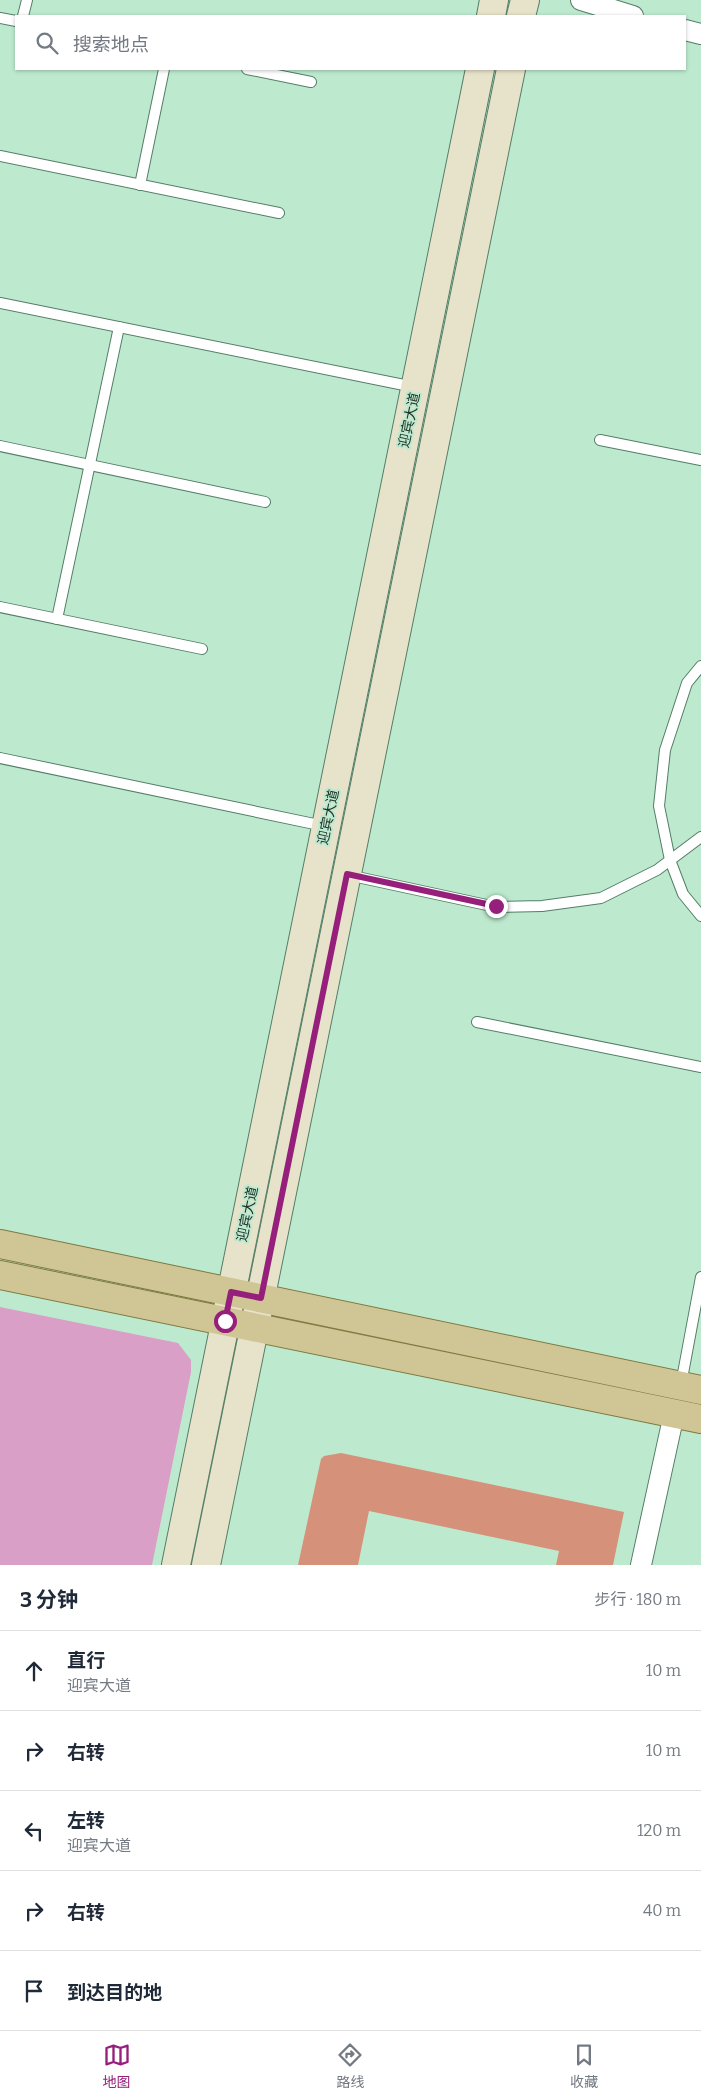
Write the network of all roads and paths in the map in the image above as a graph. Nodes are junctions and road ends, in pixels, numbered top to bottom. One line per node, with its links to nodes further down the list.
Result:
1 (27, 0): 5 (lane)
2 (494, 0): 6 (main road)
3 (525, 0): 7 (main road)
4 (581, 0): 8 (street)
5 (24, 15)
6 (491, 15)
7 (521, 15)
8 (630, 15)
9 (0, 18): 10 (lane)
10 (15, 21)
11 (686, 30): 12 (street)
12 (701, 34)
13 (164, 70): 19 (lane)
14 (252, 70): 17 (lane)
15 (480, 70): 23 (main road, 迎宾大道)
16 (511, 70): 37 (main road)
17 (311, 82)
18 (0, 156): 19 (lane)
19 (140, 185): 20 (lane)
20 (279, 213)
21 (0, 302): 22 (lane)
22 (119, 327): 23 (lane); 27 (lane)
23 (415, 387): 34 (main road, 迎宾大道)
24 (600, 440): 26 (lane)
25 (0, 446): 27 (lane)
26 (701, 460)
27 (90, 465): 28 (lane); 30 (lane)
28 (265, 502)
29 (0, 607): 30 (lane)
30 (58, 619): 31 (lane)
31 (202, 649)
32 (701, 666): 36 (lane)
33 (0, 758): 34 (lane)
34 (326, 826): 44 (main road, 迎宾大道)
35 (701, 837): 36 (lane)
36 (670, 860): 37 (lane); 38 (lane)
37 (347, 874): 45 (main road)
38 (701, 916)
39 (477, 1022): 40 (lane)
40 (701, 1066)
41 (0, 1244): 44 (main road)
42 (0, 1275): 46 (main road)
43 (701, 1276): 48 (lane)
44 (231, 1292): 45 (main road); 46 (main road, 迎宾大道)
45 (261, 1298): 47 (main road); 48 (main road)
46 (225, 1321): 47 (main road); 51 (main road, 迎宾大道)
47 (254, 1328): 49 (main road); 52 (main road)
48 (691, 1388)
49 (674, 1414): 50 (main road); 53 (street)
50 (701, 1419)
51 (176, 1565)
52 (206, 1565)
53 (641, 1565)

